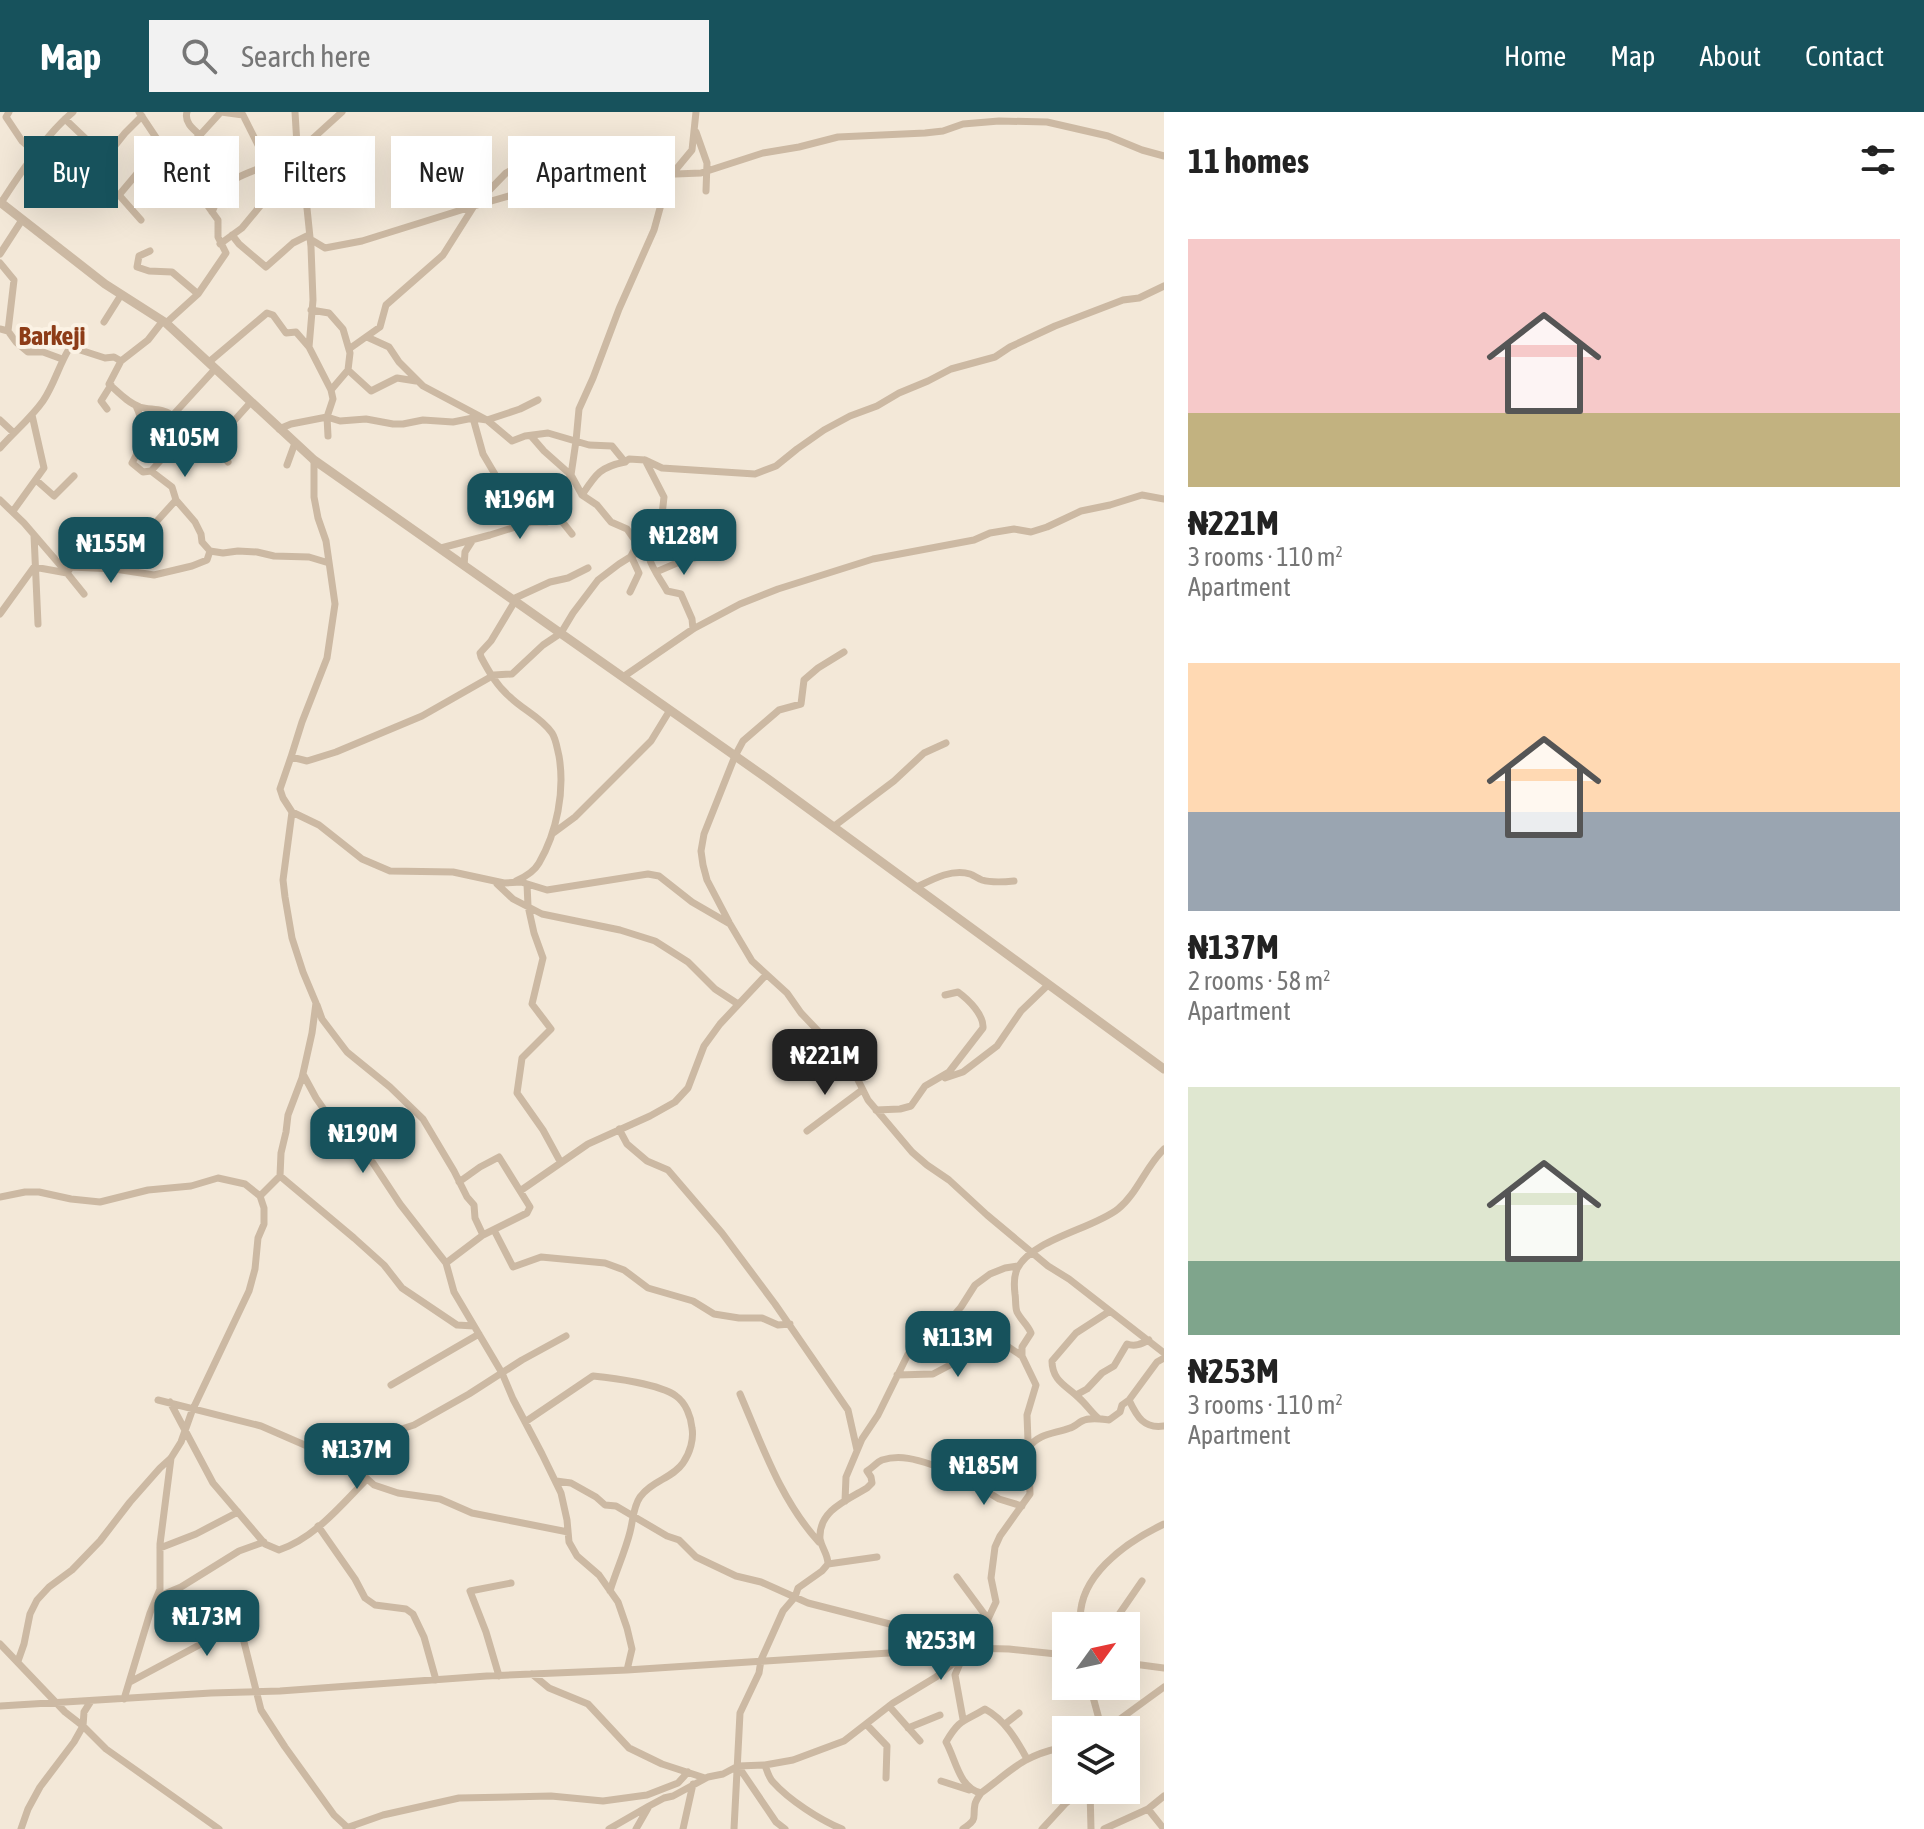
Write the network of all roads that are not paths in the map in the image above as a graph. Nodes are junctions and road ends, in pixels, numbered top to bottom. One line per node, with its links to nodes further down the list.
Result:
1 (9, 112): 18 (street)
2 (73, 112): 9 (street)
3 (187, 112): 11 (street)
4 (221, 112): 11 (street); 17 (street)
5 (295, 112): 15 (street)
6 (342, 112): 16 (street)
7 (696, 112): 10 (street)
8 (141, 114): 14 (street); 19 (street)
9 (65, 119): 12 (street); 13 (street)
10 (695, 130): 23 (street); 24 (street)
11 (200, 135)
12 (50, 136)
13 (83, 136)
14 (155, 136)
15 (296, 136)
16 (316, 136)
17 (255, 139)
18 (24, 142)
19 (118, 142)
20 (1164, 156): 24 (street)
21 (24, 167): 30 (street)
22 (255, 170): 37 (street)
23 (675, 171)
24 (706, 171): 26 (street); 29 (street)
25 (508, 172): 28 (street)
26 (675, 174)
27 (134, 175): 39 (street)
28 (492, 187)
29 (706, 191)
30 (1, 203): 38 (street)
31 (209, 208): 37 (street)
32 (258, 208): 40 (street)
33 (307, 208): 41 (street)
34 (468, 208): 41 (street)
35 (473, 208): 53 (street)
36 (659, 208): 77 (street)
37 (212, 212): 42 (street)
38 (22, 220): 44 (street); 48 (street)
39 (141, 220)
40 (232, 235): 41 (street); 42 (street)
41 (310, 237): 49 (street)
42 (220, 244): 47 (street)
43 (150, 251): 47 (street)
44 (0, 254)
45 (0, 263): 52 (street)
46 (1164, 286): 81 (street)
47 (198, 294): 51 (street)
48 (121, 295): 50 (street); 51 (street)
49 (311, 310): 54 (street); 55 (street)
50 (104, 322)
51 (164, 323): 57 (street); 58 (street)
52 (4, 330): 56 (street)
53 (367, 337): 55 (street); 60 (street)
54 (309, 347): 58 (street); 62 (street)
55 (349, 349): 59 (street)
56 (62, 359): 57 (street); 67 (street)
57 (121, 361): 61 (street)
58 (212, 365): 64 (street); 68 (street)
59 (348, 370): 60 (street); 62 (street)
60 (418, 381): 72 (street)
61 (111, 385): 65 (street); 66 (street)
62 (331, 390): 69 (street)
63 (538, 400): 72 (street)
64 (250, 403): 73 (street); 82 (street)
65 (136, 406): 68 (street); 85 (street)
66 (107, 409)
67 (32, 415): 74 (street); 88 (street)
68 (172, 416): 85 (street)
69 (327, 417): 70 (street); 73 (street); 75 (street)
70 (473, 418): 72 (street); 94 (street)
71 (0, 420): 74 (street)
72 (487, 420): 76 (street)
73 (279, 429): 78 (street)
74 (14, 433): 79 (street)
75 (328, 436)
76 (531, 436): 77 (street); 86 (street)
77 (576, 441): 83 (street); 86 (street)
78 (295, 443): 80 (street); 84 (street)
79 (0, 448)
80 (314, 460): 101 (street); 106 (street)
81 (645, 460): 83 (street); 99 (street)
82 (228, 462)
83 (625, 462): 89 (street)
84 (287, 465)
85 (151, 471): 92 (street)
86 (571, 475): 89 (street); 94 (street)
87 (74, 476): 88 (street)
88 (36, 480): 93 (street)
89 (582, 495): 104 (street)
90 (1164, 499): 118 (street)
91 (0, 500): 93 (street)
92 (176, 500): 102 (street); 110 (street)
93 (13, 511): 98 (street)
94 (512, 512): 95 (street)
95 (519, 525): 97 (street); 100 (street)
96 (691, 532): 99 (street)
97 (572, 534)
98 (34, 535): 108 (street); 112 (street)
99 (679, 536): 103 (street)
100 (473, 540): 101 (street); 107 (street)
101 (441, 548): 107 (street)
102 (210, 551): 106 (street); 110 (street)
103 (645, 554): 104 (street); 111 (street)
104 (631, 556): 113 (street); 119 (street)
105 (703, 556): 111 (street)
106 (329, 563): 126 (street)
107 (464, 566): 115 (street)
108 (34, 567): 112 (street); 116 (street); 117 (street)
109 (588, 568): 115 (street)
110 (115, 569): 112 (street)
111 (656, 572): 118 (street)
112 (67, 573): 114 (street)
113 (630, 592)
114 (84, 594)
115 (514, 600): 119 (street); 121 (street)
116 (0, 614)
117 (38, 624)
118 (693, 629): 122 (street)
119 (561, 633): 121 (street); 122 (street)
120 (844, 652): 125 (street)
121 (492, 676): 126 (street); 129 (street)
122 (623, 677): 123 (street)
123 (670, 710): 125 (street); 129 (street)
124 (946, 743): 128 (street)
125 (735, 756): 128 (street); 136 (street)
126 (291, 757): 127 (street)
127 (292, 812): 131 (street); 140 (street)
128 (833, 827): 134 (street)
129 (550, 835): 132 (street)
130 (1014, 881): 134 (street)
131 (496, 882): 132 (street); 135 (street)
132 (512, 883): 133 (street)
133 (527, 884): 135 (street); 136 (street)
134 (915, 888): 138 (street)
135 (528, 906): 141 (street); 150 (street)
136 (730, 924): 137 (street)
137 (766, 975): 141 (street); 145 (street)
138 (1048, 985): 142 (street); 144 (street)
139 (945, 995): 144 (street)
140 (316, 1003): 143 (street); 152 (street)
141 (738, 1004): 147 (street)
142 (1164, 1069)
143 (303, 1074): 151 (street); 159 (street)
144 (939, 1079): 146 (street)
145 (862, 1090): 146 (street); 148 (street)
146 (876, 1110): 158 (street)
147 (619, 1129): 150 (street); 162 (street)
148 (807, 1131)
149 (1164, 1149): 158 (street)
150 (561, 1163): 153 (street)
151 (280, 1176): 154 (street); 163 (street)
152 (459, 1182): 153 (street); 157 (street)
153 (520, 1191): 156 (street)
154 (260, 1196): 155 (street); 177 (street)
155 (0, 1197)
156 (494, 1230): 157 (street); 162 (street)
157 (483, 1235): 159 (street)
158 (1032, 1252): 160 (street); 161 (street)
159 (446, 1263): 163 (street)
160 (1018, 1266): 167 (street); 170 (street)
161 (1110, 1311): 166 (street); 173 (street)
162 (790, 1324): 183 (street)
163 (474, 1326): 164 (street)
164 (479, 1334): 169 (street); 171 (street)
165 (566, 1336): 169 (street)
166 (1149, 1340): 168 (street); 173 (street)
167 (1022, 1356): 170 (street); 182 (street)
168 (1164, 1356): 175 (street)
169 (502, 1373): 179 (street); 184 (street)
170 (897, 1375): 183 (street)
171 (391, 1385)
172 (740, 1394): 197 (street)
173 (1076, 1395): 178 (street)
174 (158, 1400): 176 (street)
175 (1129, 1400): 178 (street); 180 (street)
176 (170, 1402): 177 (street); 181 (street)
177 (194, 1408): 181 (street); 184 (street)
178 (1098, 1419): 182 (street)
179 (525, 1422): 188 (street); 192 (street)
180 (1164, 1426)
181 (185, 1431): 185 (street); 191 (street)
182 (1028, 1448): 186 (street); 190 (street)
183 (857, 1450): 189 (street)
184 (323, 1452): 187 (street)
185 (171, 1458): 198 (street); 215 (street)
186 (964, 1472): 189 (street); 190 (street)
187 (367, 1479): 194 (street); 195 (street)
188 (556, 1481): 192 (street); 195 (street)
189 (845, 1501): 197 (street)
190 (1022, 1506): 209 (street)
191 (238, 1512): 196 (street); 198 (street)
192 (633, 1516): 204 (street); 206 (street)
193 (1164, 1524): 207 (street)
194 (318, 1526): 196 (street); 221 (street)
195 (568, 1532): 204 (street)
196 (264, 1542): 205 (street)
197 (821, 1543): 200 (street)
198 (160, 1548): 205 (street)
199 (877, 1557): 200 (street)
200 (828, 1564): 206 (street)
201 (957, 1577): 209 (street)
202 (1142, 1581): 208 (street)
203 (511, 1583): 220 (street)
204 (610, 1591): 218 (street)
205 (157, 1597): 222 (street)
206 (795, 1597): 211 (street); 214 (street)
207 (1082, 1612)
208 (1121, 1612)
209 (988, 1619): 211 (street)
210 (0, 1644): 215 (street)
211 (966, 1648): 212 (street); 213 (street); 214 (street)
212 (1052, 1654)
213 (962, 1657): 229 (street); 233 (street)
214 (761, 1660): 218 (street); 242 (street)
215 (18, 1661): 226 (street)
216 (1140, 1665): 217 (street)
217 (1164, 1668)
218 (627, 1670): 219 (street)
219 (532, 1674): 220 (street); 243 (street)
220 (499, 1676): 221 (street)
221 (436, 1680): 224 (street)
222 (130, 1682): 224 (street); 225 (street)
223 (1164, 1687): 232 (street)
224 (256, 1692): 225 (street); 256 (street)
225 (124, 1699): 227 (street)
226 (57, 1701): 227 (street); 228 (street); 236 (street)
227 (91, 1701): 236 (street)
228 (0, 1706)
229 (889, 1706): 234 (street); 237 (street)
230 (1019, 1713): 235 (street)
231 (940, 1715): 237 (street)
232 (1124, 1716)
233 (963, 1719): 235 (street); 248 (street)
234 (866, 1724): 241 (street); 245 (street)
235 (1005, 1724): 240 (street)
236 (83, 1726): 257 (street); 258 (street)
237 (908, 1728): 238 (street)
238 (920, 1741)
239 (1052, 1750): 240 (street)
240 (1027, 1759): 249 (street)
241 (765, 1765): 242 (street); 264 (street)
242 (738, 1766): 244 (street); 262 (street); 263 (street)
243 (688, 1772): 244 (street); 256 (street)
244 (706, 1778): 247 (street)
245 (886, 1778)
246 (941, 1781): 248 (street)
247 (693, 1784): 253 (street); 261 (street)
248 (971, 1791): 249 (street)
249 (981, 1793): 255 (street)
250 (1164, 1796): 254 (street)
251 (1065, 1804): 265 (street)
252 (1090, 1804): 266 (street)
253 (649, 1806): 259 (street); 260 (street)
254 (1148, 1809): 267 (street); 268 (street)
255 (968, 1827)
256 (348, 1828)
257 (21, 1829)
258 (219, 1829)
259 (609, 1829)
260 (636, 1829)
261 (683, 1829)
262 (734, 1829)
263 (785, 1829)
264 (842, 1829)
265 (1042, 1829)
266 (1091, 1829)
267 (1104, 1829)
268 (1164, 1829)

